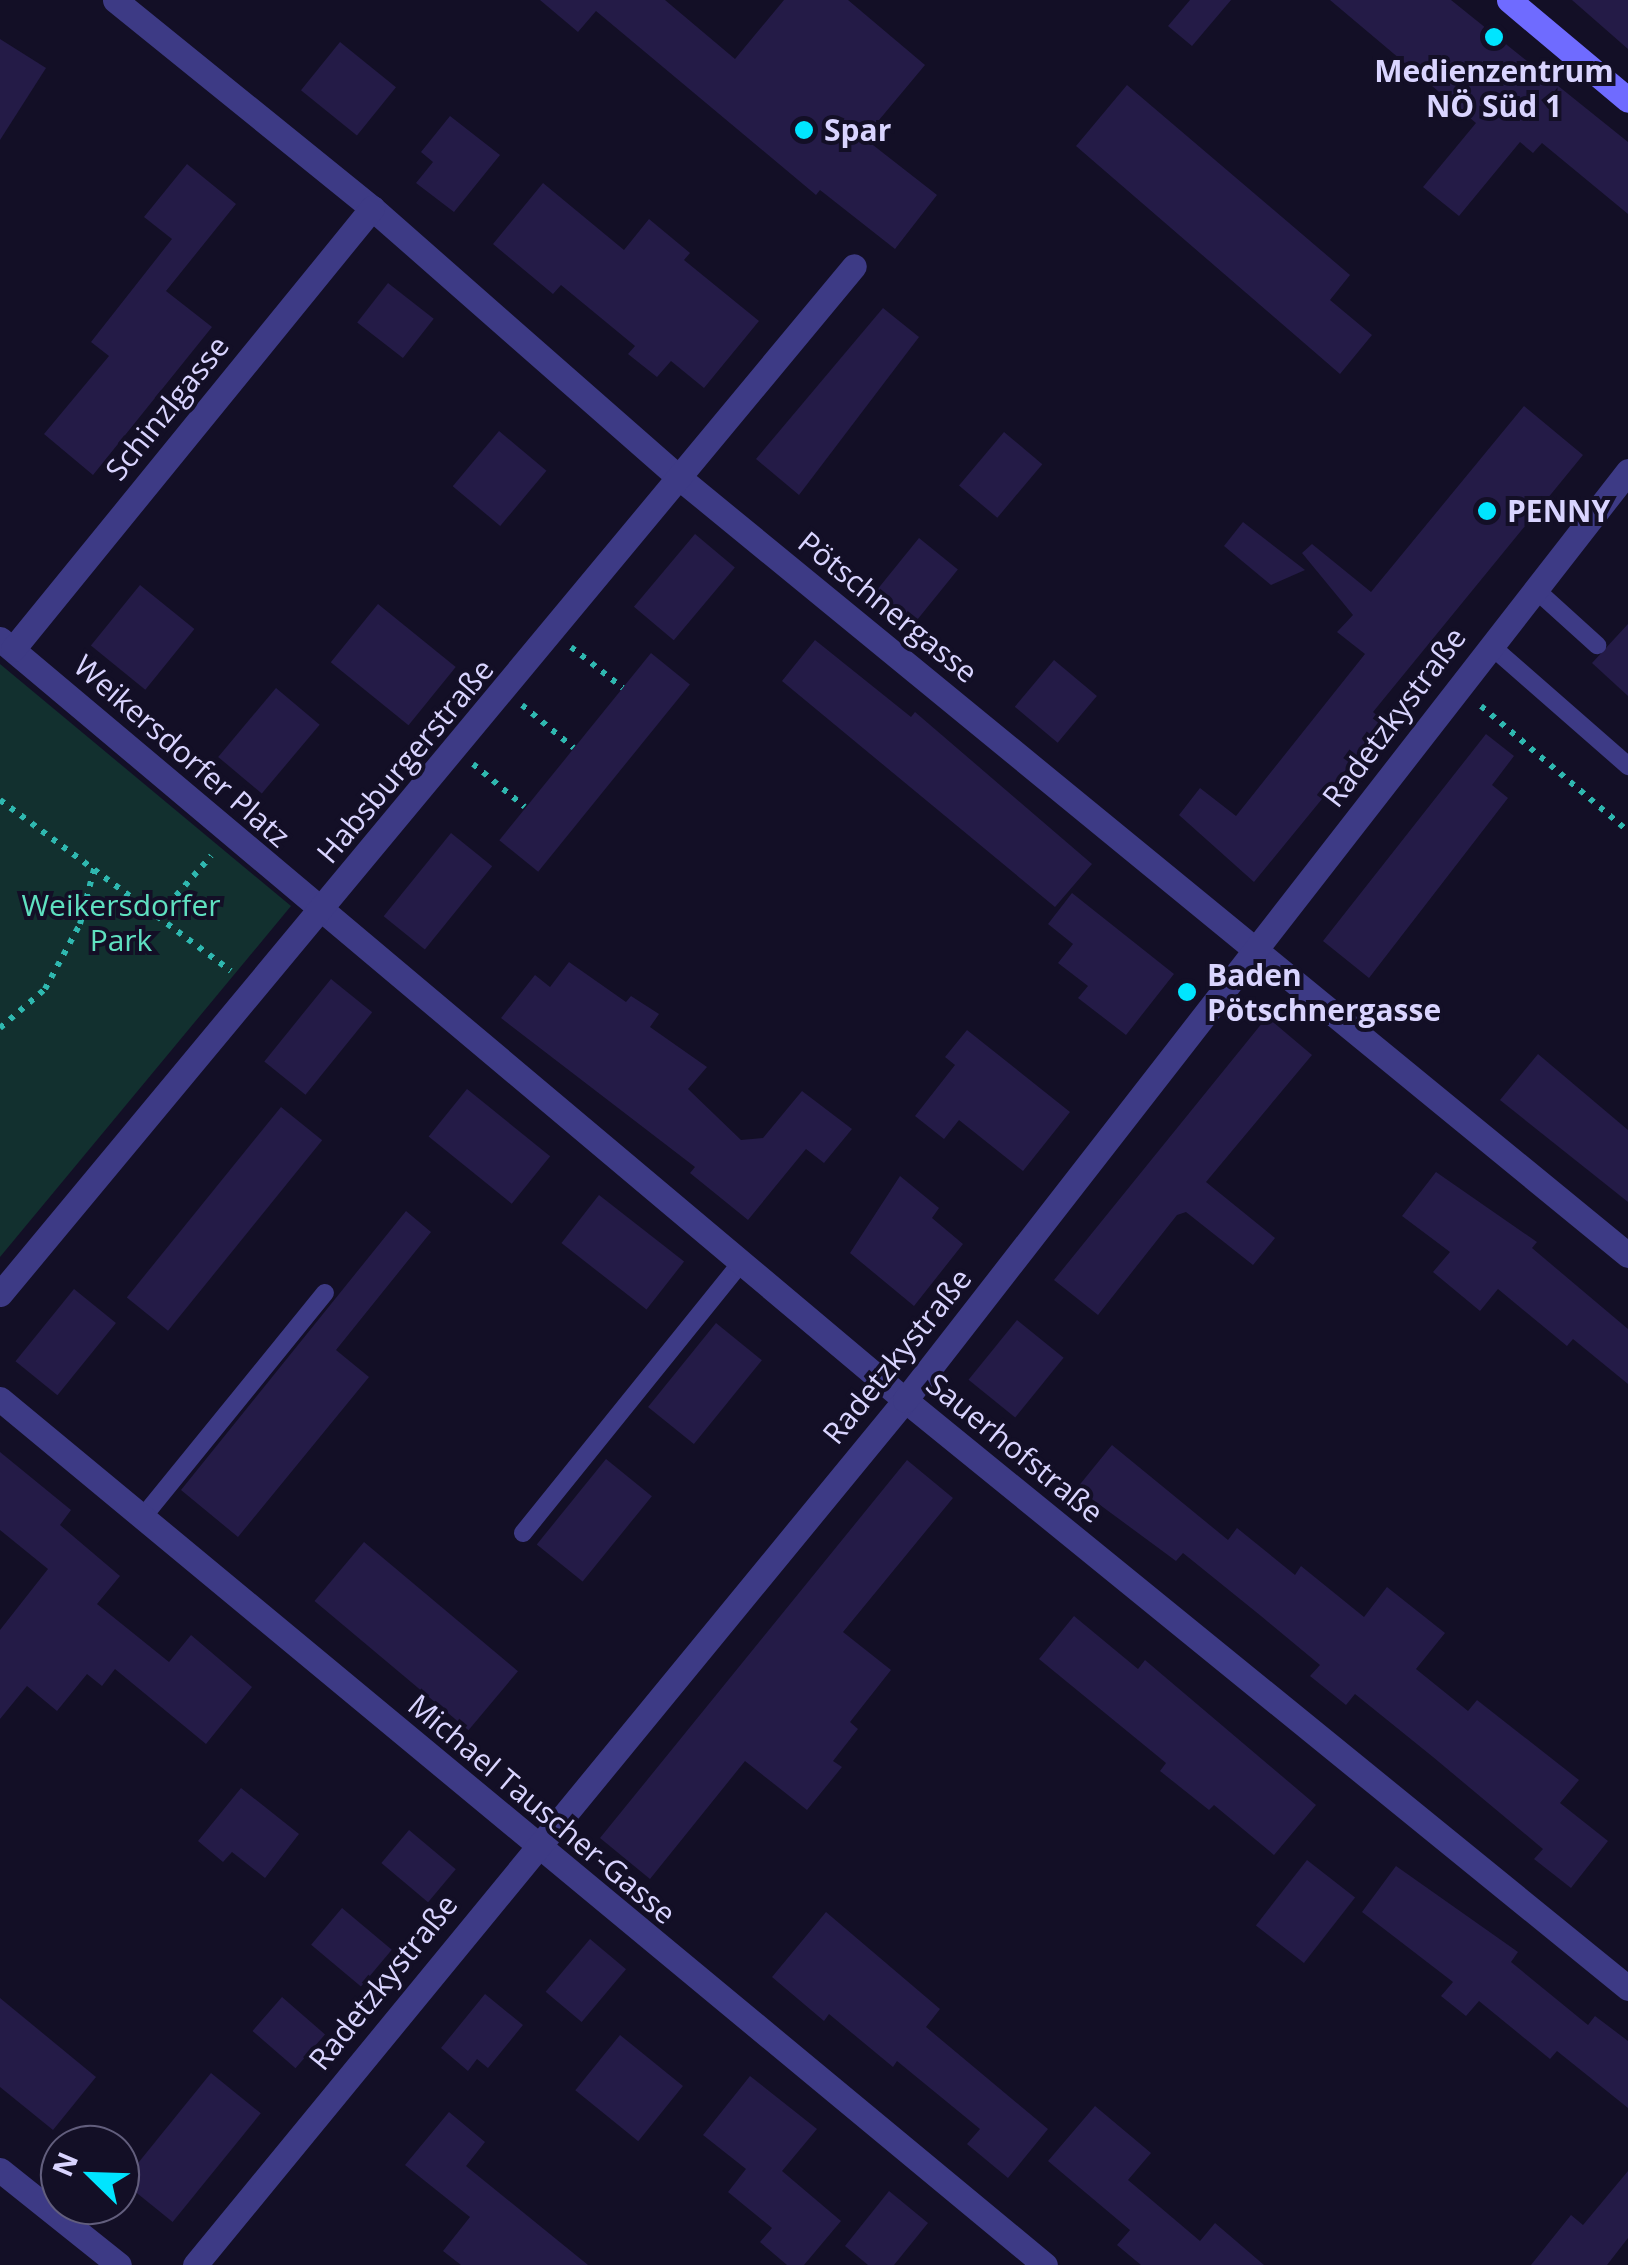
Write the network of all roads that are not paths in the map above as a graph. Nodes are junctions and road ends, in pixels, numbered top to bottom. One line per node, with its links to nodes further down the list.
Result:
1 (115, 0): 4 (street, Pötschnergasse)
2 (1509, 0): 3 (street)
3 (1628, 100)
4 (372, 208): 7 (street, Pötschnergasse); 9 (street, Schinzlgasse)
5 (854, 266): 7 (street, Habsburgerstraße)
6 (1628, 471): 8 (street, Radetzkystraße)
7 (682, 480): 13 (street, Habsburgerstraße); 14 (street, Pötschnergasse)
8 (1535, 588): 10 (street, Radetzkystraße); 11 (lane)
9 (6, 644): 13 (street, Weikersdorfer Platz)
10 (1490, 645): 12 (lane); 14 (street, Radetzkystraße)
11 (1597, 645)
12 (1628, 766)
13 (320, 913): 16 (street, Sauerhofstraße); 18 (street, Habsburgerstraße)
14 (1257, 951): 15 (street, Pötschnergasse); 20 (street, Radetzkystraße)
15 (1628, 1255)
16 (740, 1264): 20 (street, Sauerhofstraße); 22 (lane)
17 (324, 1293): 21 (lane)
18 (0, 1294)
19 (0, 1399): 21 (street, Michael Tauscher-Gasse)
20 (905, 1400): 23 (street, Radetzkystraße); 24 (street, Sauerhofstraße)
21 (142, 1518): 23 (street, Michael Tauscher-Gasse)
22 (523, 1532)
23 (536, 1847): 27 (street, Radetzkystraße); 28 (street, Michael Tauscher-Gasse)
24 (1628, 1988)
25 (0, 2170): 26 (street)
26 (119, 2265)
27 (194, 2265)
28 (1046, 2265)

